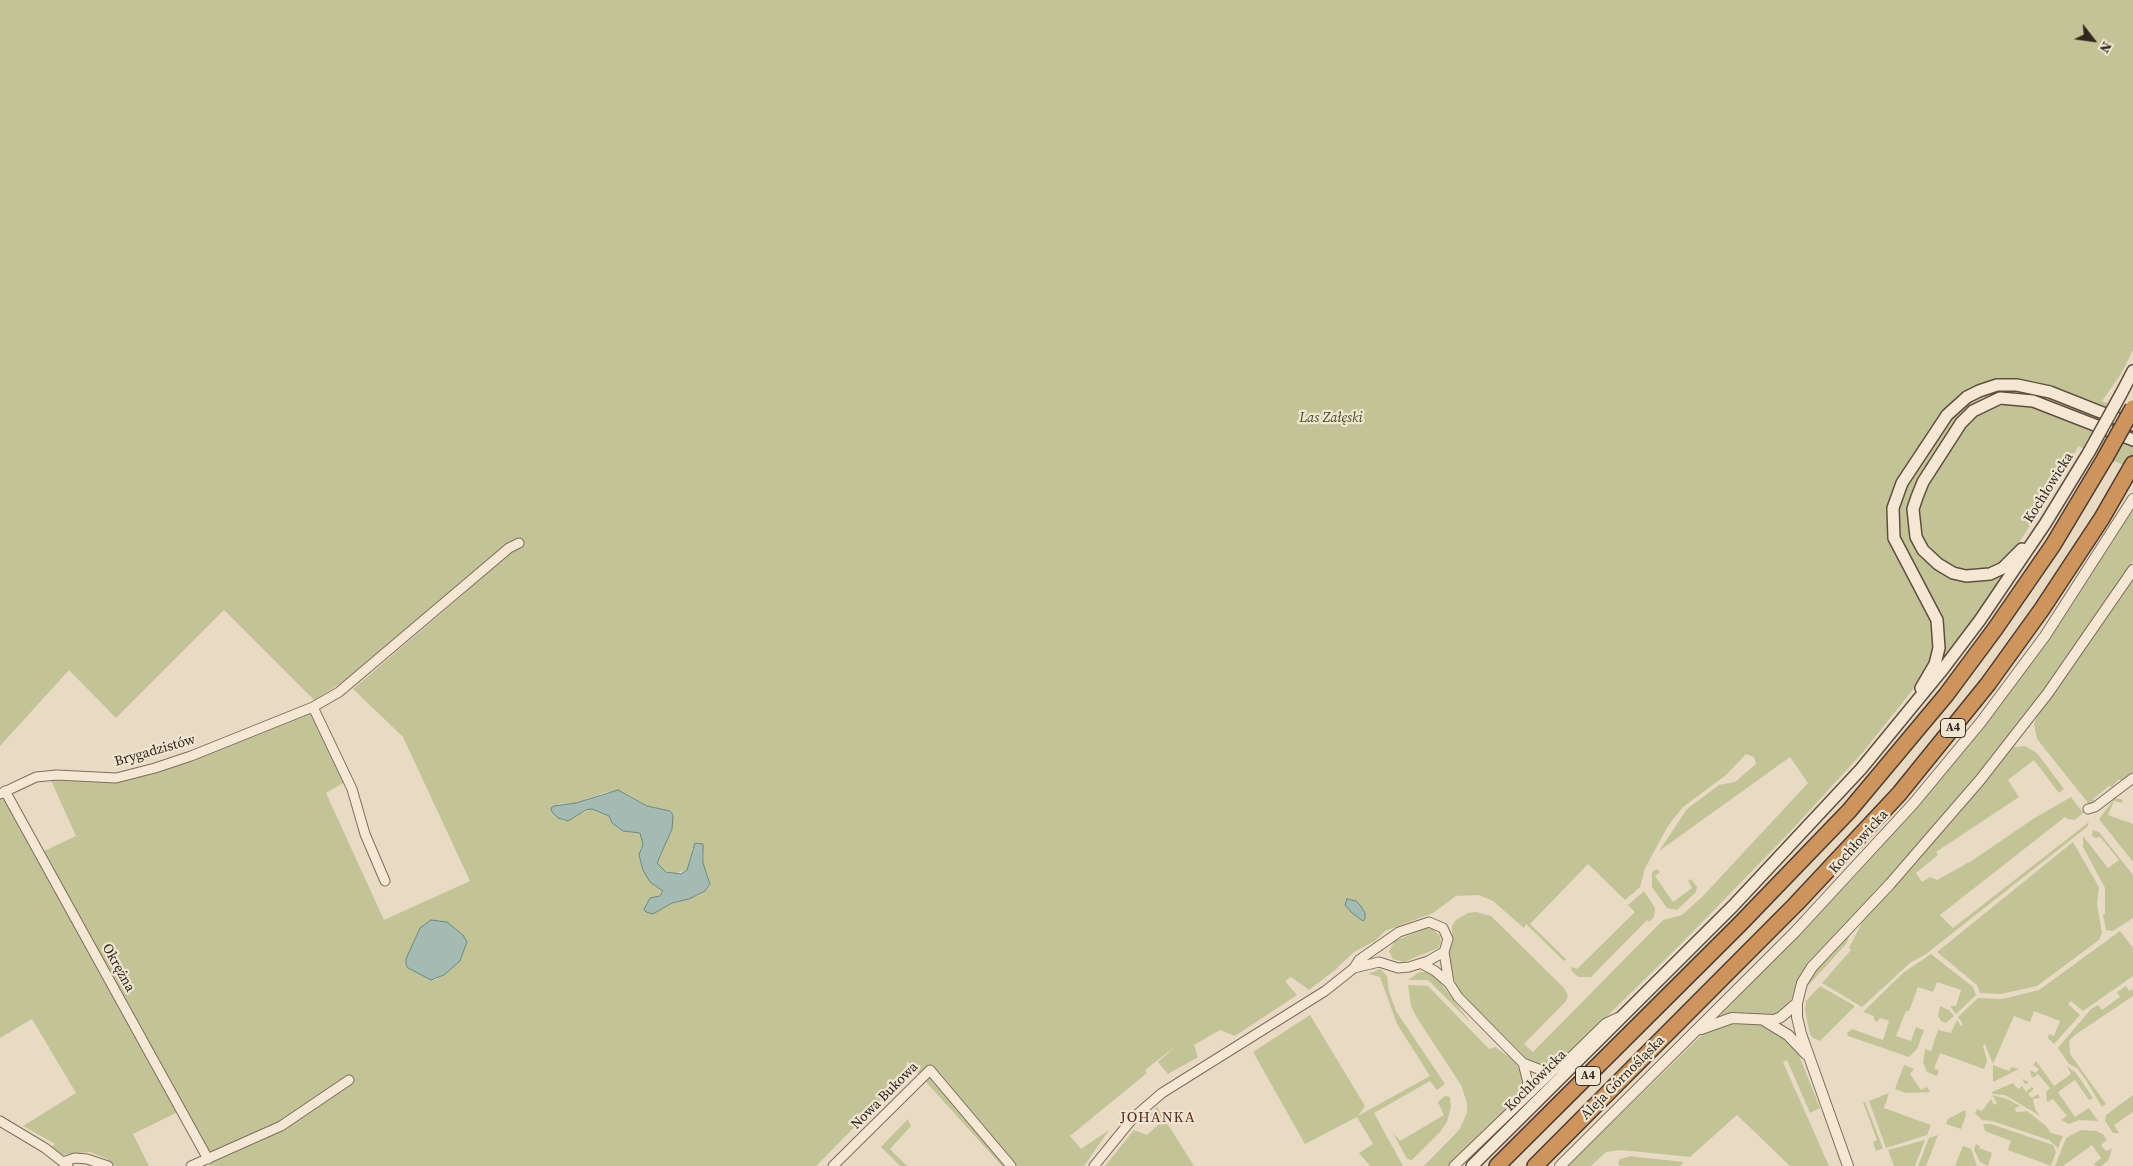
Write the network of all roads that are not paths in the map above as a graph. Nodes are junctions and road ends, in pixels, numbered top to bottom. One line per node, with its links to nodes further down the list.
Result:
1 (2133, 371): 7 (main road, Kochłowicka, bridge)
2 (2133, 408): 42 (highway, Aleja Górnośląska / A4, bridge)
3 (2133, 425): 11 (main road)
4 (2133, 440): 7 (main road)
5 (2131, 467): 33 (highway, Aleja Górnośląska / A4)
6 (2133, 499): 25 (street, Kochłowicka)
7 (2045, 524): 11 (main road, Kochłowicka)
8 (519, 543): 10 (street, Brygadzistów)
9 (2133, 570): 22 (street)
10 (313, 707): 13 (street, Brygadzistów); 15 (street)
11 (1905, 717): 23 (main road, Kochłowicka)
12 (2133, 778): 14 (street)
13 (3, 793): 32 (street, Okrężna)
14 (2088, 809)
15 (385, 881)
16 (1384, 944): 17 (street); 18 (street); 20 (street)
17 (1444, 952): 19 (street); 21 (street)
18 (1385, 963): 19 (street); 20 (street)
19 (1422, 964): 21 (street)
20 (1354, 968): 39 (street)
21 (1449, 983): 27 (street)
22 (1797, 1003): 24 (street); 26 (street)
23 (1621, 1016): 28 (street, Kochłowicka); 41 (main road, Kochłowicka)
24 (1762, 1020): 25 (street); 26 (street)
25 (1696, 1031): 43 (street, Kochłowicka)
26 (1808, 1059): 44 (street)
27 (1523, 1063): 28 (street, Kochłowicka); 30 (street)
28 (1554, 1070): 30 (street)
29 (349, 1080): 32 (street)
30 (1521, 1101): 40 (street)
31 (0, 1121): 34 (street)
32 (208, 1159): 36 (street)
33 (1539, 1163)
34 (66, 1164): 35 (street)
35 (108, 1166)
36 (191, 1166)
37 (833, 1166): 38 (street, Nowa Bukowa)
38 (1011, 1166)
39 (1094, 1166)
40 (1454, 1166)
41 (1472, 1166)
42 (1497, 1166)
43 (1560, 1166)
44 (1848, 1166)

